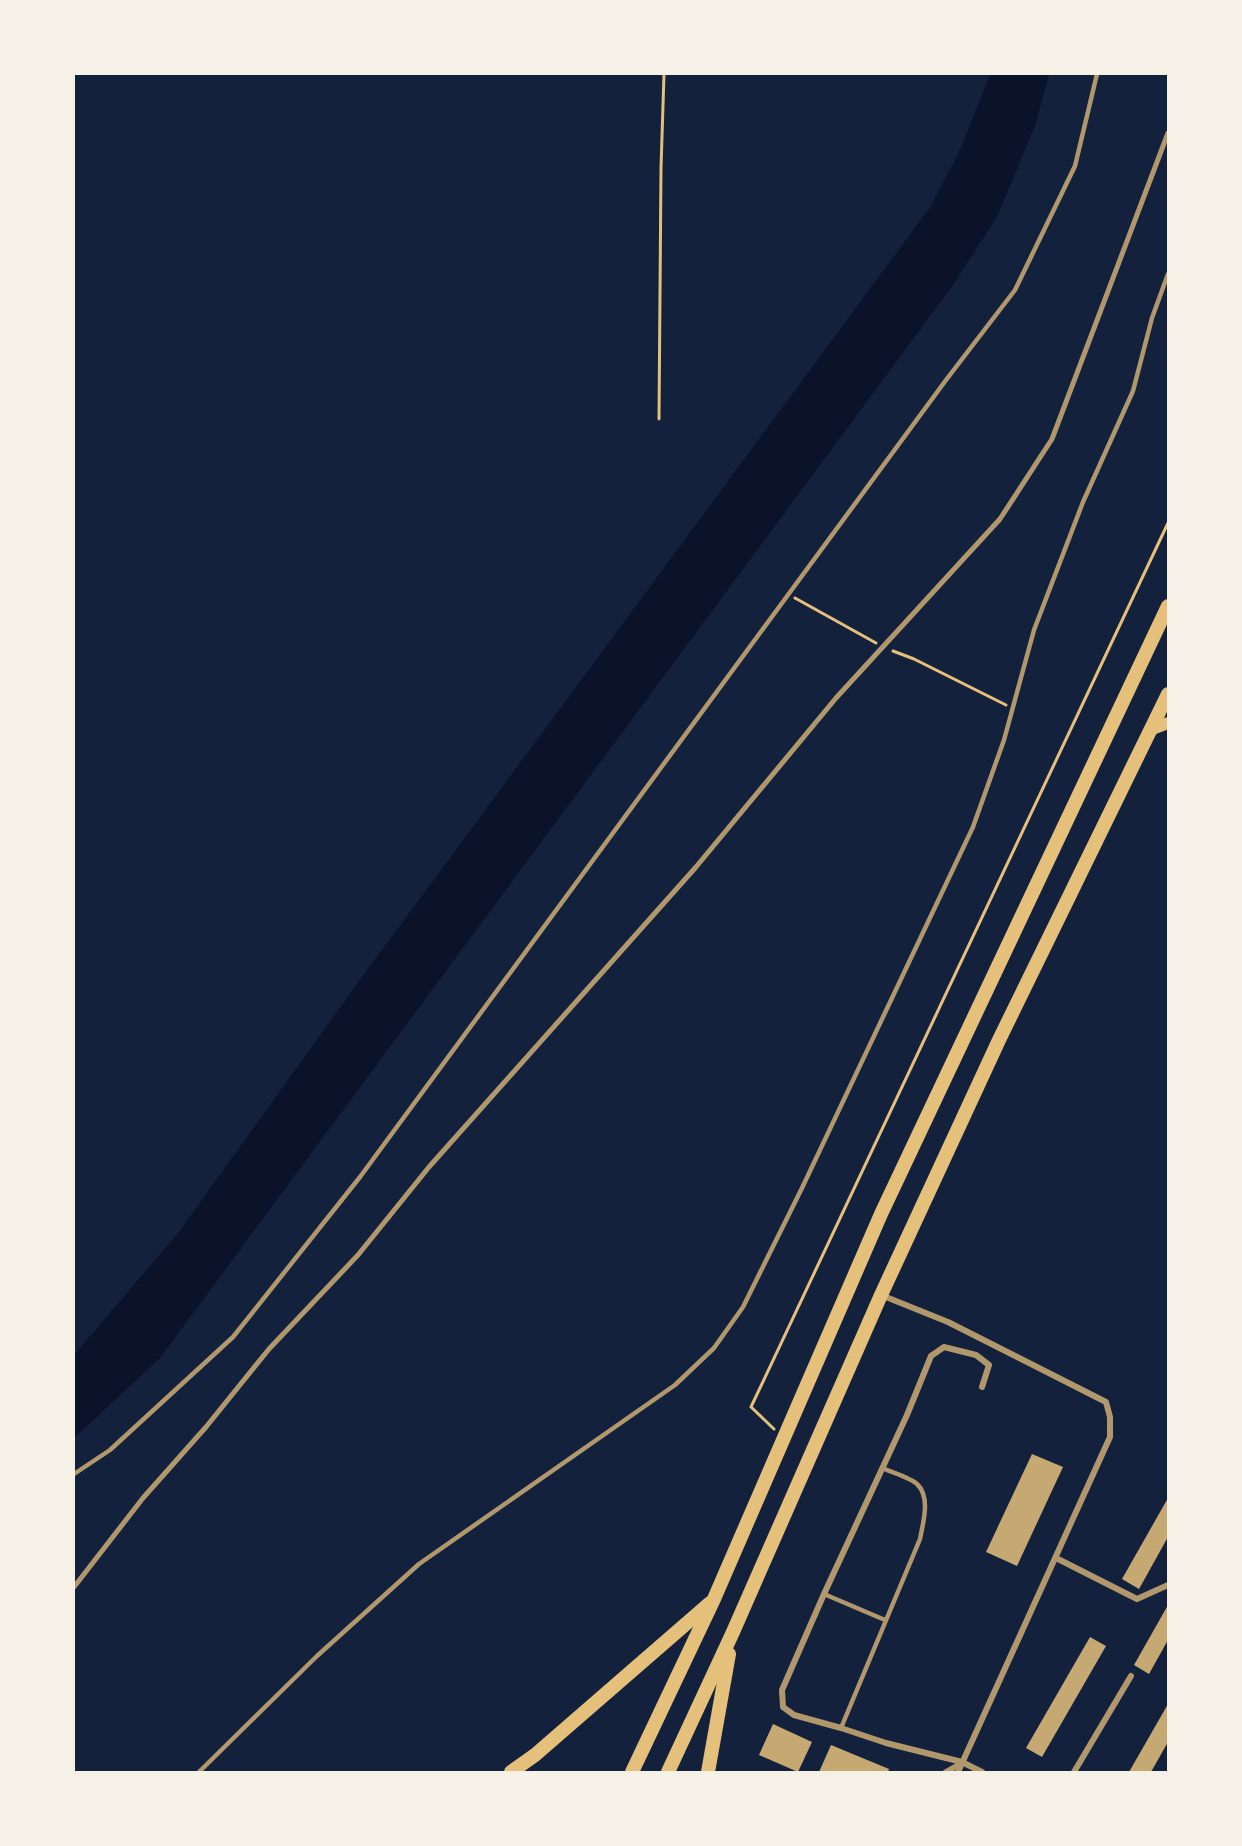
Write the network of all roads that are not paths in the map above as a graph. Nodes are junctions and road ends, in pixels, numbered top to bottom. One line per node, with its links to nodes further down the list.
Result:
1 (1097, 74): 11 (lane)
2 (1168, 133): 14 (street)
3 (1168, 274): 22 (lane)
4 (1168, 606): 16 (highway)
5 (1168, 694): 7 (highway)
6 (1168, 723): 7 (main road)
7 (1150, 730): 8 (highway)
8 (881, 1295): 12 (street); 18 (highway)
9 (982, 1387): 10 (street)
10 (882, 1468): 15 (street); 17 (lane)
11 (74, 1474)
12 (1056, 1558): 13 (street); 21 (street)
13 (1168, 1585)
14 (74, 1587)
15 (824, 1594): 17 (lane); 20 (street)
16 (714, 1599): 23 (highway); 24 (highway)
17 (885, 1620): 20 (lane)
18 (733, 1632): 25 (highway); 26 (highway)
19 (1131, 1676): 30 (street)
20 (841, 1728): 21 (street)
21 (962, 1762): 27 (street); 28 (street); 29 (street)
22 (199, 1773)
23 (511, 1773)
24 (632, 1773)
25 (668, 1773)
26 (708, 1773)
27 (946, 1773)
28 (958, 1773)
29 (982, 1773)
30 (1074, 1773)

